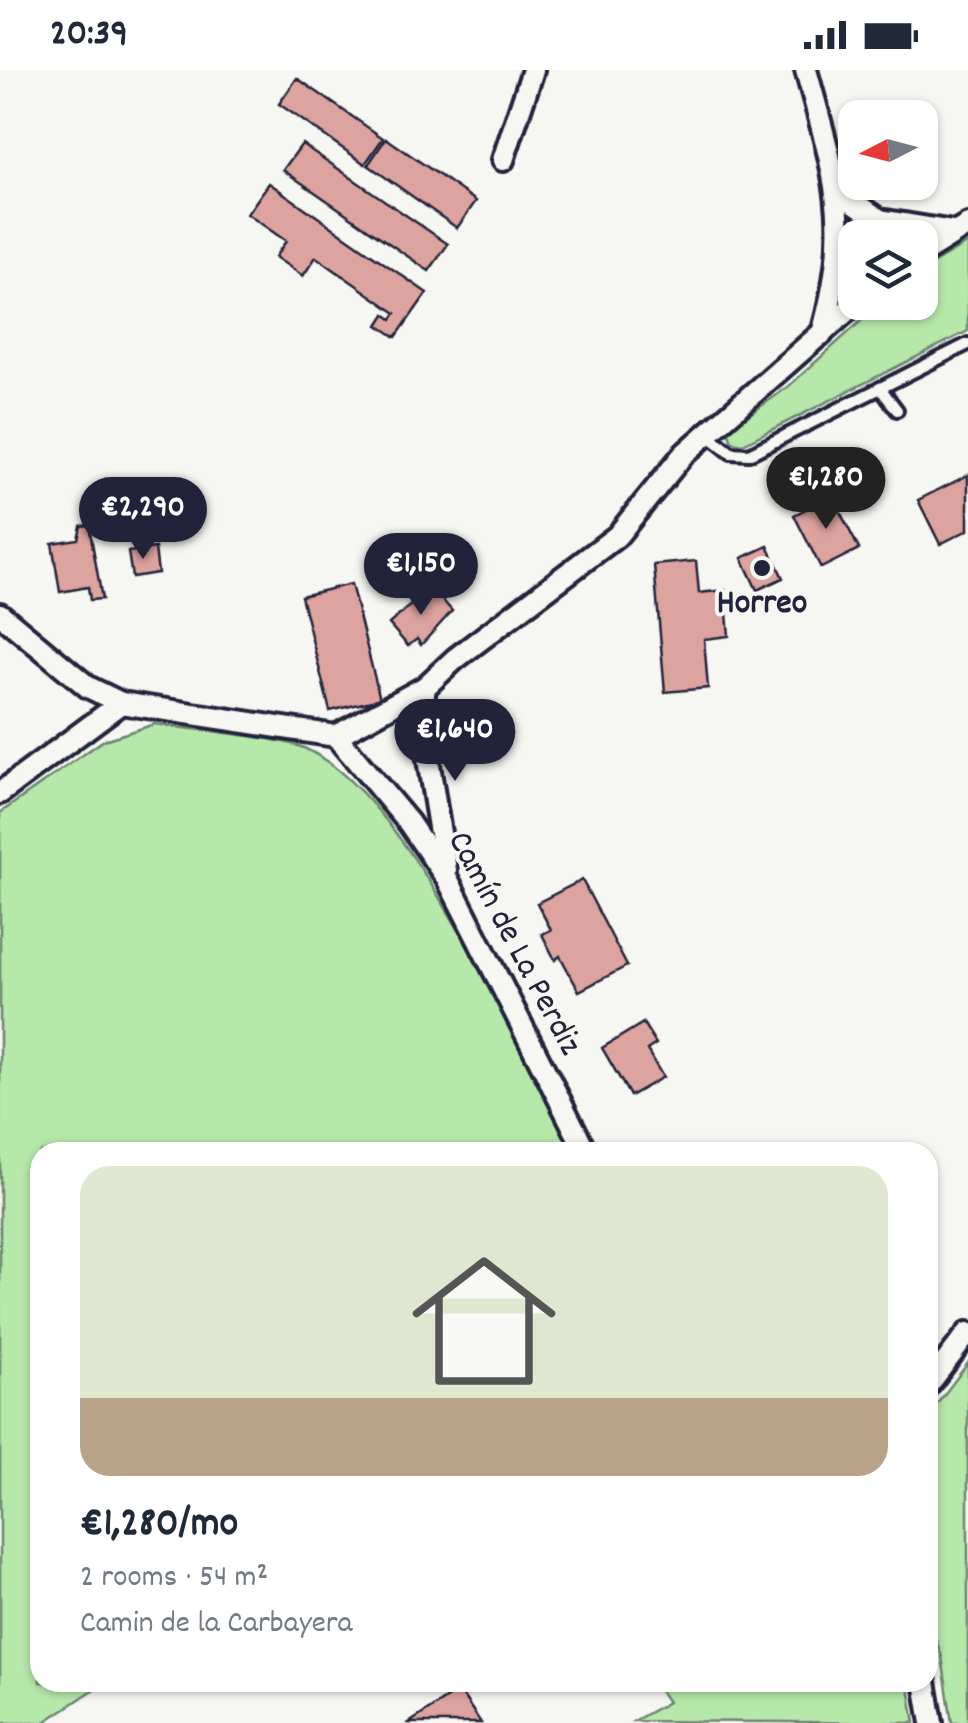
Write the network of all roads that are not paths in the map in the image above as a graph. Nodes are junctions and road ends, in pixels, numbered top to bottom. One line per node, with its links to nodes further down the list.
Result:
1 (533, 70): 3 (street)
2 (806, 70): 4 (street)
3 (503, 160)
4 (838, 192)
5 (838, 200): 10 (street)
6 (850, 200): 7 (street)
7 (961, 229): 8 (street)
8 (938, 244)
9 (838, 320): 10 (street)
10 (822, 334): 14 (street)
11 (968, 344): 12 (lane)
12 (880, 388): 13 (lane); 14 (lane)
13 (896, 410)
14 (707, 434): 16 (street)
15 (0, 614): 17 (street)
16 (426, 687): 18 (street); 20 (street)
17 (121, 703): 18 (street); 19 (street)
18 (336, 736): 20 (street, Camín de La Perdiz)
19 (0, 793)
20 (449, 882): 21 (street, Camín de La Perdiz)
21 (581, 1142)
22 (963, 1340): 23 (street); 24 (street)
23 (938, 1359)
24 (938, 1372)
25 (927, 1692): 26 (street)
26 (932, 1723)

